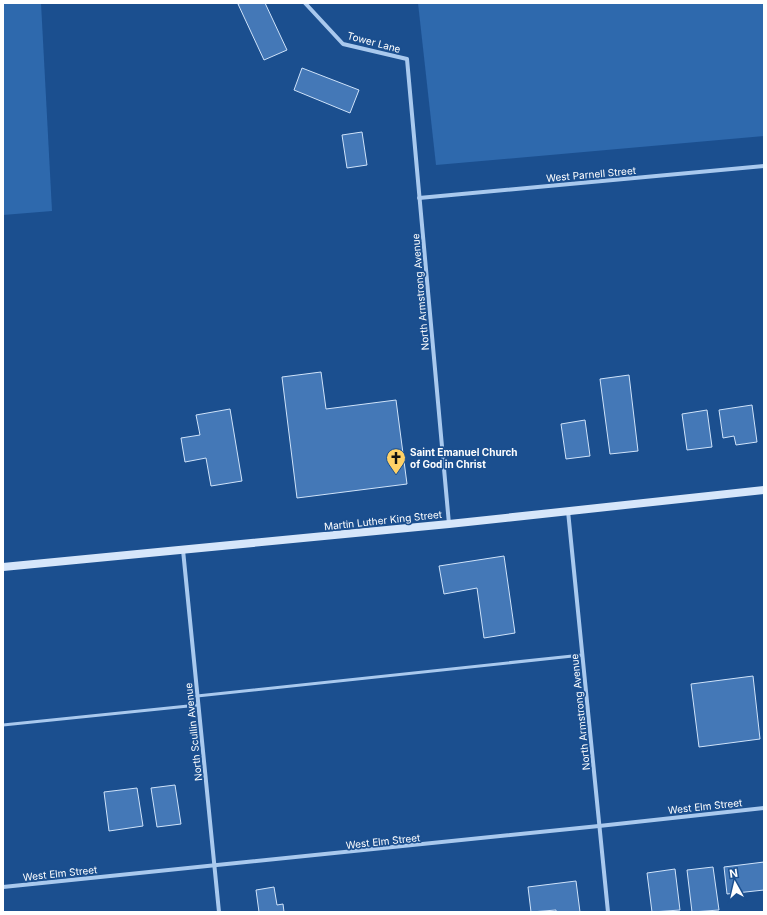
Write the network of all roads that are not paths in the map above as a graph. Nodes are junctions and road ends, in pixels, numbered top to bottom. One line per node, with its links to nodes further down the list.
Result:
1 (305, 3): 2 (street, Tower Lane)
2 (408, 59): 4 (street, North Armstrong Avenue)
3 (764, 166): 4 (street, West Parnell Street)
4 (419, 198): 7 (street, North Armstrong Avenue)
5 (764, 490): 6 (street, Martin Luther King Street)
6 (568, 511): 7 (street, Martin Luther King Street); 10 (street, North Armstrong Avenue)
7 (449, 524): 8 (street, Martin Luther King Street)
8 (183, 550): 9 (street, Martin Luther King Street); 11 (street, North Scullin Avenue)
9 (3, 567)
10 (582, 655): 11 (lane); 15 (street, North Armstrong Avenue)
11 (197, 696): 12 (street, North Scullin Avenue)
12 (198, 705): 13 (lane); 16 (street, North Scullin Avenue)
13 (3, 725)
14 (764, 808): 15 (street, West Elm Street)
15 (599, 826): 16 (street, West Elm Street); 19 (street, North Armstrong Avenue)
16 (214, 866): 17 (street, West Elm Street); 18 (street, North Scullin Avenue)
17 (3, 887)
18 (219, 912)
19 (608, 912)

